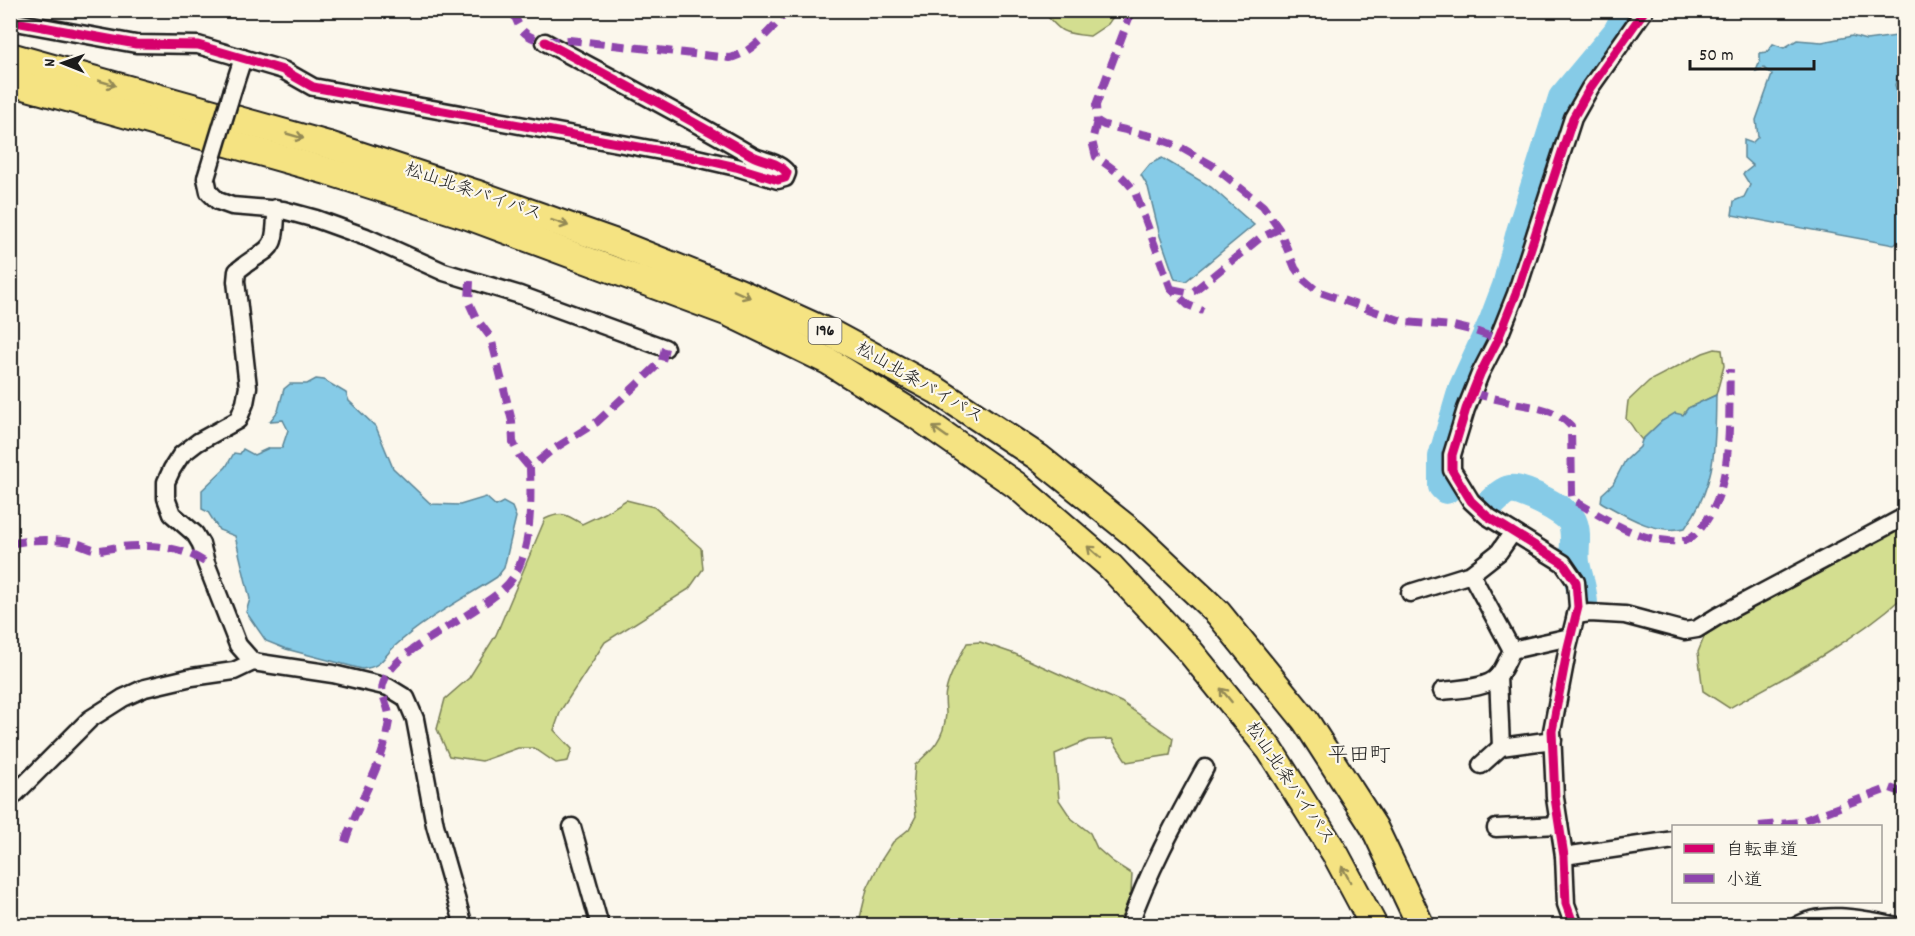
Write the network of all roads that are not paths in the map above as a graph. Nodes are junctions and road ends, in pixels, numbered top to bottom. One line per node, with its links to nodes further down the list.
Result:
1 (1645, 10): 10 (street)
2 (10, 21): 5 (street)
3 (545, 42): 5 (street)
4 (10, 56): 33 (highway, 松山北条バイパス / 196, one-way to 33)
5 (243, 58): 7 (street, bridge)
6 (10, 82): 32 (highway, 松山北条バイパス / 196, one-way to 6)
7 (276, 208): 8 (street); 16 (street)
8 (665, 348)
9 (1905, 517): 13 (street)
10 (1514, 532): 11 (street); 13 (street)
11 (1471, 574): 12 (street); 15 (street)
12 (1410, 593)
13 (1576, 615): 14 (street)
14 (1570, 637): 15 (street); 19 (street)
15 (1512, 650): 17 (street)
16 (253, 662): 23 (street); 29 (street)
17 (1498, 676): 18 (street); 20 (street)
18 (1442, 691)
19 (1553, 740): 20 (street); 24 (street)
20 (1501, 747): 21 (street)
21 (1481, 765)
22 (1205, 768): 31 (street)
23 (10, 799)
24 (1559, 825): 26 (street); 28 (street)
25 (572, 827): 30 (street)
26 (1496, 828)
27 (1672, 840): 28 (street)
28 (1564, 856): 34 (street)
29 (464, 926)
30 (600, 926)
31 (1129, 926)
32 (1374, 926)
33 (1421, 926)
34 (1574, 926)
35 (1797, 926): 36 (street)
36 (1898, 926)

